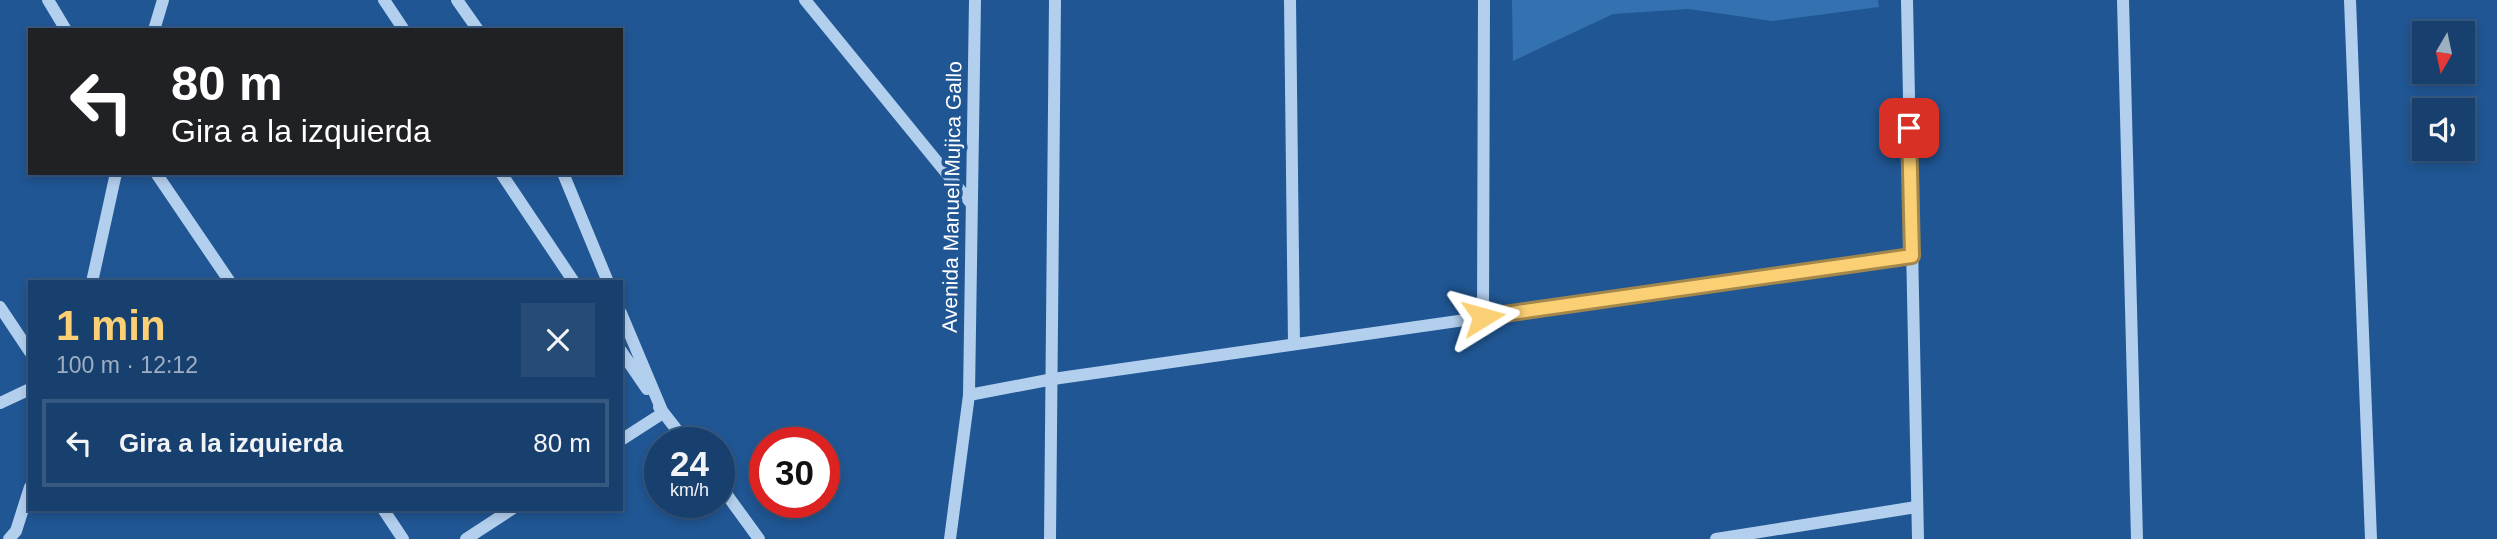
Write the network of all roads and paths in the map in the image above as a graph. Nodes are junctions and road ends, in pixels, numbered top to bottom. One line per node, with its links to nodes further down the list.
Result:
1 (48, 0): 13 (street)
2 (163, 0): 14 (street)
3 (384, 0): 15 (street)
4 (457, 0): 16 (street)
5 (805, 0): 21 (street)
6 (975, 0): 21 (street, Avenida Manuel Mujica Gallo)
7 (1055, 0): 33 (street)
8 (1290, 0): 30 (street)
9 (1483, 0): 28 (street)
10 (1907, 0): 22 (street)
11 (2123, 0): 53 (street)
12 (2350, 0): 54 (street)
13 (65, 28)
14 (155, 28)
15 (403, 28)
16 (477, 28)
17 (116, 175): 23 (street)
18 (157, 175): 24 (street)
19 (502, 175): 25 (street)
20 (564, 175): 26 (street)
21 (970, 202): 35 (street, Avenida Manuel Mujica Gallo)
22 (1912, 256): 28 (street); 42 (street)
23 (92, 280)
24 (229, 280)
25 (573, 280)
26 (607, 280)
27 (0, 307): 31 (street)
28 (1483, 317): 30 (street)
29 (623, 318): 37 (street)
30 (1294, 344): 33 (street)
31 (28, 349)
32 (623, 354): 37 (street)
33 (1054, 379): 35 (street); 50 (street)
34 (28, 390): 36 (street)
35 (969, 396): 49 (street, Avenida Manuel Mujica Gallo)
36 (0, 403)
37 (663, 413): 38 (street); 39 (street)
38 (674, 427)
39 (623, 439)
40 (28, 493): 45 (street)
41 (735, 506): 48 (street)
42 (1916, 507): 51 (street); 52 (street)
43 (384, 511): 46 (street)
44 (510, 511): 47 (street)
45 (9, 539)
46 (403, 539)
47 (466, 539)
48 (759, 539)
49 (950, 539)
50 (1050, 539)
51 (1716, 539)
52 (1918, 539)
53 (2137, 539)
54 (2371, 539)

